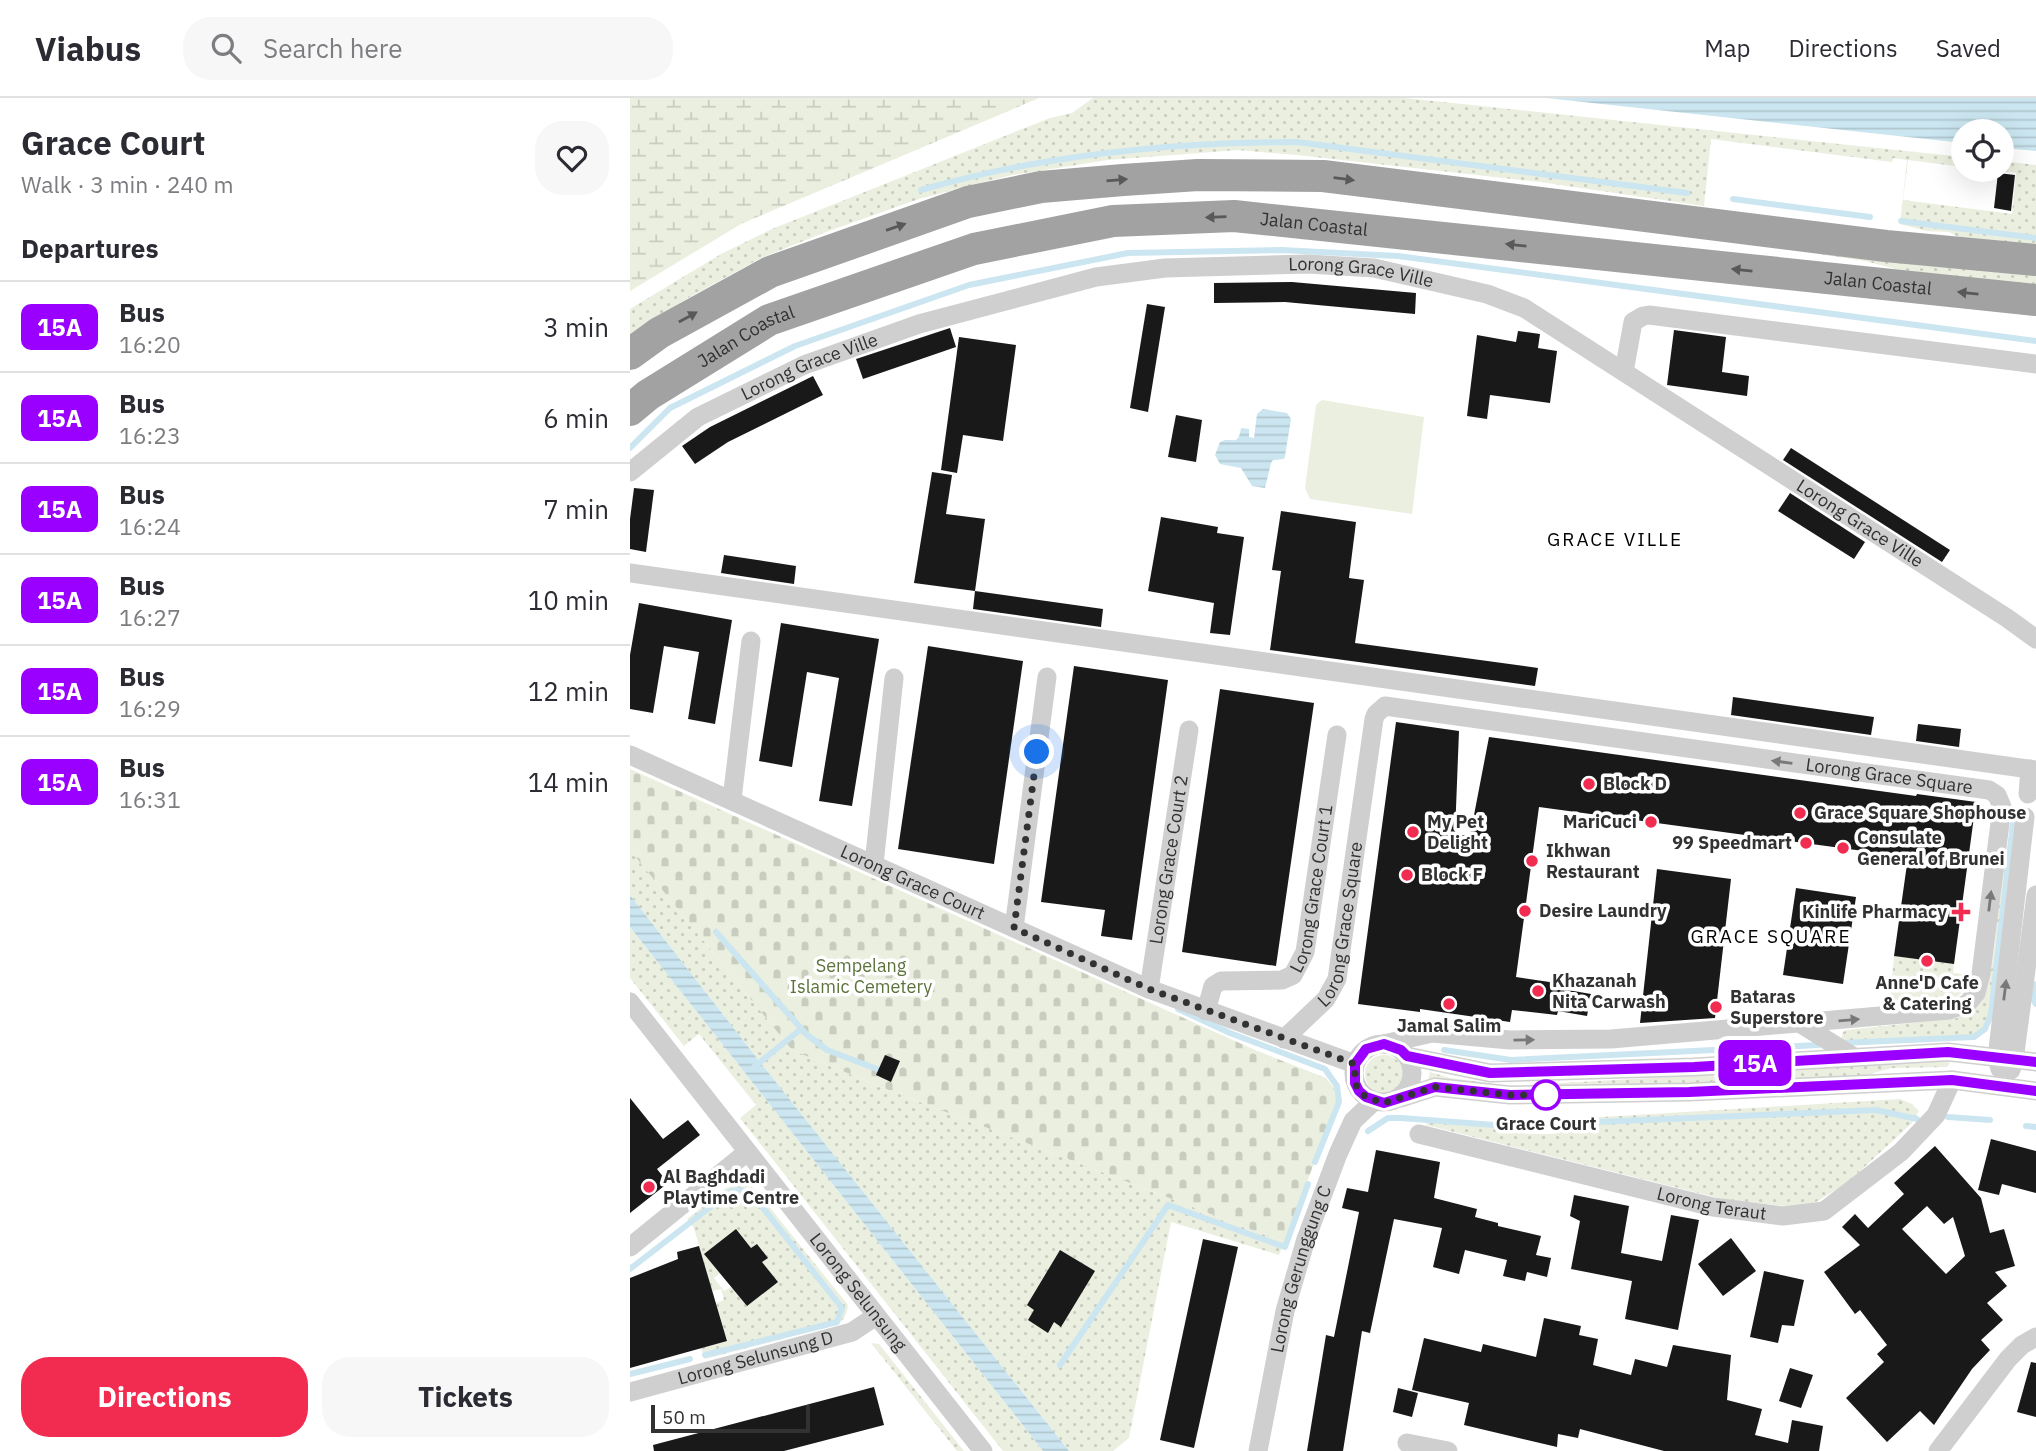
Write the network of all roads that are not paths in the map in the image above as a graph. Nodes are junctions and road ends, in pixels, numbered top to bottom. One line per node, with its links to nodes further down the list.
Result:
1 (2036, 260): 3 (highway, one-way to 1)
2 (2036, 300): 6 (highway, Jalan Coastal, one-way to 6)
3 (630, 354)
4 (2036, 364): 5 (street)
5 (1624, 372): 7 (street, Lorong Grace Ville); 9 (street, Lorong Grace Ville)
6 (630, 410)
7 (630, 472)
8 (630, 573): 16 (street)
9 (2036, 639)
10 (751, 641): 18 (street)
11 (1047, 677): 23 (street)
12 (894, 678): 21 (street)
13 (1189, 730): 24 (street, Lorong Grace Court 2)
14 (1337, 735): 26 (street, Lorong Grace Court 1)
15 (630, 755): 18 (street, Lorong Grace Court)
16 (2033, 769): 17 (street)
17 (2028, 794)
18 (732, 799): 21 (street, Lorong Grace Court)
19 (2025, 817): 20 (street)
20 (2029, 847): 32 (street, one-way to 20)
21 (874, 863): 23 (street, Lorong Grace Court)
22 (2036, 895): 32 (street)
23 (1014, 928): 24 (street, Lorong Grace Court)
24 (1149, 989): 26 (street, Lorong Grace Court)
25 (630, 1002): 41 (street, Lorong Selunsung)
26 (1206, 1010): 28 (street, Lorong Grace Court)
27 (1801, 1024): 28 (street, Lorong Grace Square, one-way to 28); 29 (street, Lorong Grace Square, one-way to 27); 31 (street)
28 (1284, 1039): 34 (street, Lorong Grace Court)
29 (1384, 1044): 30 (street); 34 (street)
30 (1407, 1056): 31 (street); 38 (street)
31 (1854, 1057): 32 (street)
32 (2006, 1059): 33 (street); 36 (street)
33 (2036, 1062)
34 (1355, 1064): 39 (street)
35 (1952, 1080): 36 (street); 38 (street); 40 (street, Lorong Teraut)
36 (2005, 1087): 37 (street)
37 (2036, 1091)
38 (1401, 1098): 39 (street)
39 (1374, 1101): 48 (street, Lorong Gerunggung C)
40 (1419, 1134)
41 (747, 1153): 42 (street); 43 (street, Lorong Selunsung)
42 (630, 1247)
43 (876, 1316): 45 (street, Lorong Selunsung D); 47 (street, Lorong Selunsung)
44 (2036, 1337): 50 (street)
45 (630, 1392)
46 (1407, 1443): 49 (street)
47 (983, 1451)
48 (1258, 1451)
49 (1448, 1451)
50 (1938, 1451)

